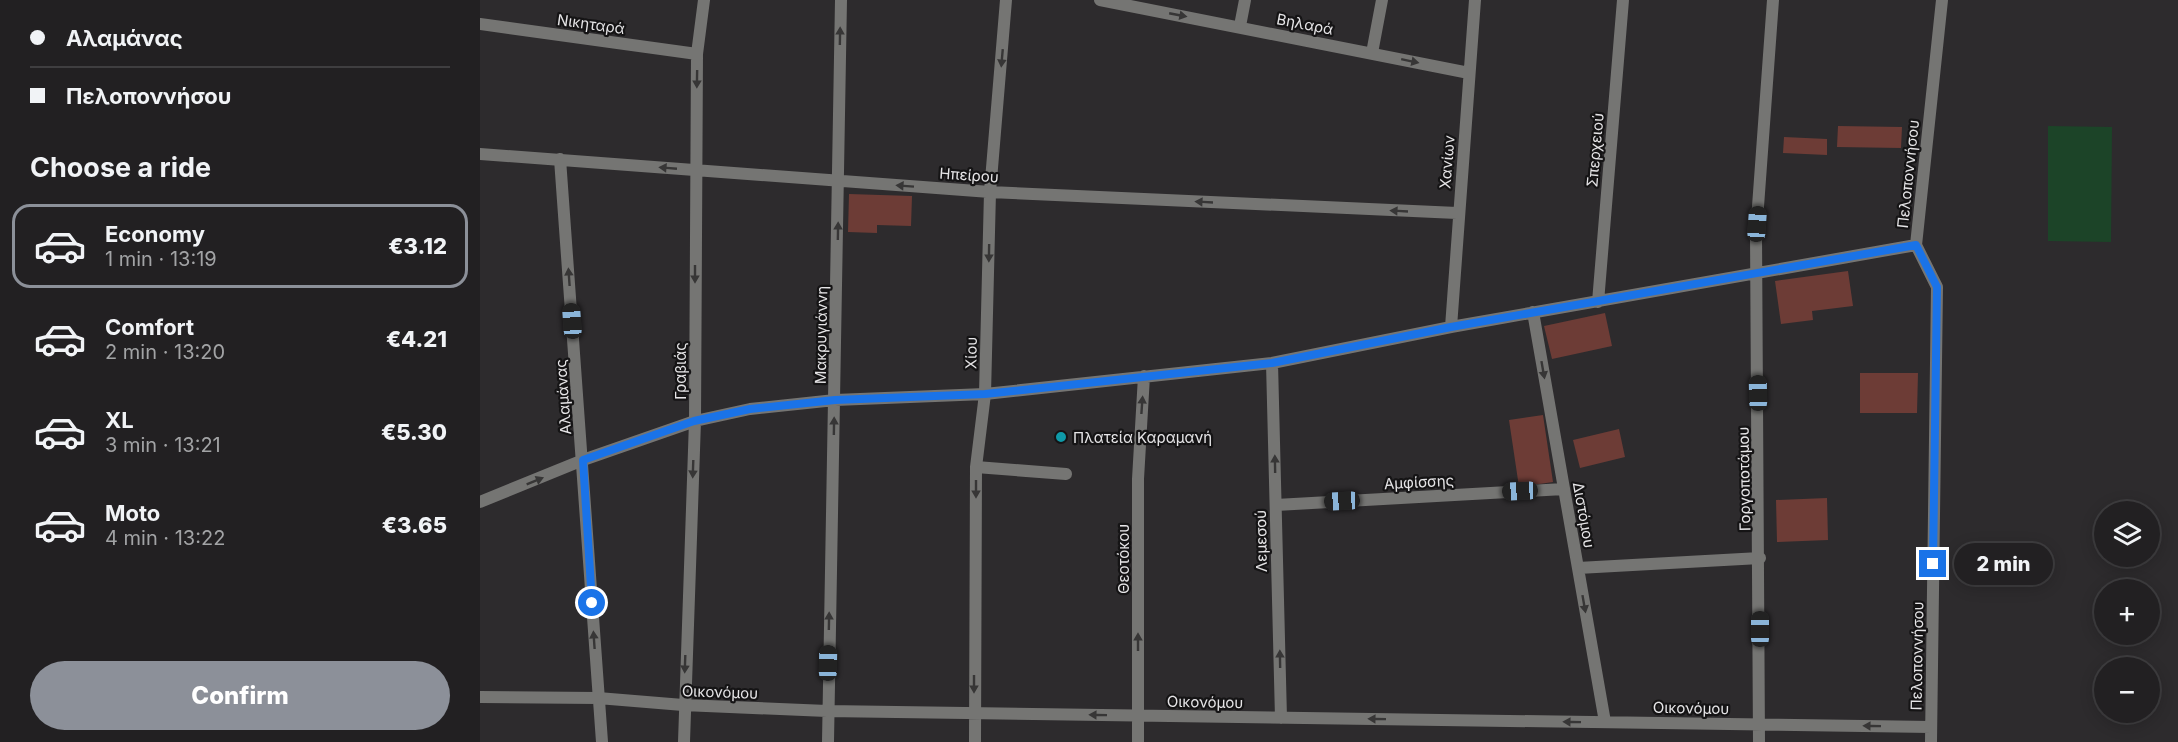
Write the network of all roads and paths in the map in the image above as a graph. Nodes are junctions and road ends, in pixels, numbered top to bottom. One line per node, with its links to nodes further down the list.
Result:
1 (704, 0): 14 (street, Γραβιάς)
2 (841, 0): 19 (street, Μακρυγιάννη, one-way to 2)
3 (1006, 0): 20 (street, Χίου, one-way to 20)
4 (1105, 0): 12 (street, Βηλαρά, one-way to 12)
5 (1245, 0): 12 (street)
6 (1382, 0): 13 (street)
7 (1475, 0): 15 (street, Χανίων)
8 (1623, 0): 24 (street, Σπερχειού)
9 (1773, 0): 23 (street, Γοργοποτάμου)
10 (1942, 0): 22 (street, Πελοποννήσου)
11 (480, 24): 14 (street, Νικηταρά)
12 (1240, 26): 13 (street, Βηλαρά)
13 (1372, 53): 15 (street, Βηλαρά, one-way to 15)
14 (697, 54): 18 (street, Γραβιάς, one-way to 18)
15 (1469, 73): 21 (street, Χανίων)
16 (480, 154): 17 (street, Ηπείρου)
17 (560, 159): 18 (street, Ηπείρου, one-way to 17); 32 (street, Αλαμάνας, one-way to 17)
18 (696, 171): 19 (street, Ηπείρου); 31 (street, Γραβιάς, one-way to 31)
19 (838, 181): 20 (street, Ηπείρου, one-way to 19); 30 (street, Μακρυγιάννη, one-way to 19)
20 (990, 192): 21 (street, Ηπείρου, one-way to 20); 29 (street, Χίου, one-way to 29)
21 (1457, 213): 26 (street, Χανίων)
22 (1916, 245): 23 (street); 49 (street, Πελοποννήσου)
23 (1756, 275): 24 (street); 38 (street, Γοργοποτάμου)
24 (1598, 302): 25 (street)
25 (1533, 312): 26 (street); 35 (street, Διστόμου, one-way to 35)
26 (1451, 327): 27 (street)
27 (1272, 363): 28 (street); 37 (street, Λεμεσού, one-way to 27)
28 (1144, 376): 29 (street); 45 (street, Θεοτόκου, one-way to 28)
29 (985, 394): 30 (street); 33 (street, Χίου)
30 (835, 400): 31 (street); 43 (street, Μακρυγιάννη, one-way to 30)
31 (694, 421): 32 (street); 42 (street, Γραβιάς, one-way to 42)
32 (583, 460): 36 (street, one-way to 32); 41 (street, Αλαμάνας, one-way to 32)
33 (976, 467): 34 (street); 44 (street, Χίου, one-way to 44)
34 (1066, 474)
35 (1564, 489): 37 (street, Αμφίσσης); 39 (street, Διστόμου)
36 (480, 502)
37 (1276, 505): 46 (street, Λεμεσού, one-way to 37)
38 (1760, 558): 39 (street); 48 (street, Γοργοποτάμου)
39 (1578, 568): 47 (street, Διστόμου, one-way to 47)
40 (480, 697): 41 (street, Οικονόμου)
41 (598, 698): 42 (street, Οικονόμου); 50 (street, Αλαμάνας)
42 (683, 705): 43 (street, Οικονόμου); 51 (street, Γραβιάς)
43 (827, 711): 44 (street, Οικονόμου); 52 (street, Μακρυγιάννη)
44 (974, 713): 45 (street, Οικονόμου, one-way to 44); 53 (street, Χίου)
45 (1138, 716): 46 (street, Οικονόμου); 54 (street, Θεοτόκου)
46 (1281, 718): 47 (street, Οικονόμου, one-way to 46)
47 (1605, 722): 48 (street, Οικονόμου)
48 (1760, 724): 49 (street, Οικονόμου, one-way to 48); 55 (street, Γοργοποτάμου)
49 (1931, 727): 56 (street, Πελοποννήσου)
50 (602, 742)
51 (684, 742)
52 (828, 742)
53 (975, 742)
54 (1138, 742)
55 (1759, 742)
56 (1931, 742)

